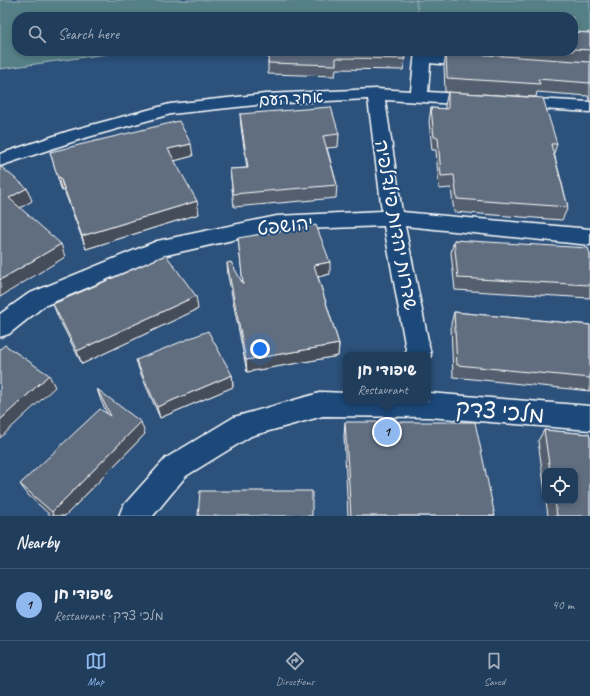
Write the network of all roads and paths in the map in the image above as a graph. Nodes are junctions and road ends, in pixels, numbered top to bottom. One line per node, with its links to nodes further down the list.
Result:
1 (416, 0): 2 (path)
2 (418, 12)
3 (423, 56): 7 (street)
4 (431, 56): 5 (street)
5 (487, 63)
6 (376, 94): 7 (street, אחד העם); 9 (street, אחד העם); 10 (street, שדרות יהדות פילדלפיה)
7 (419, 97): 8 (street, אחד העם)
8 (590, 107)
9 (0, 160)
10 (393, 218): 11 (street, יהושפט); 12 (street, יהושפט); 13 (street, שדרות יהדות פילדלפיה)
11 (590, 237)
12 (0, 327)
13 (418, 352)
14 (431, 402): 16 (street, מלכי צדק)
15 (343, 404): 17 (street, מלכי צדק)
16 (590, 418)
17 (134, 516)

